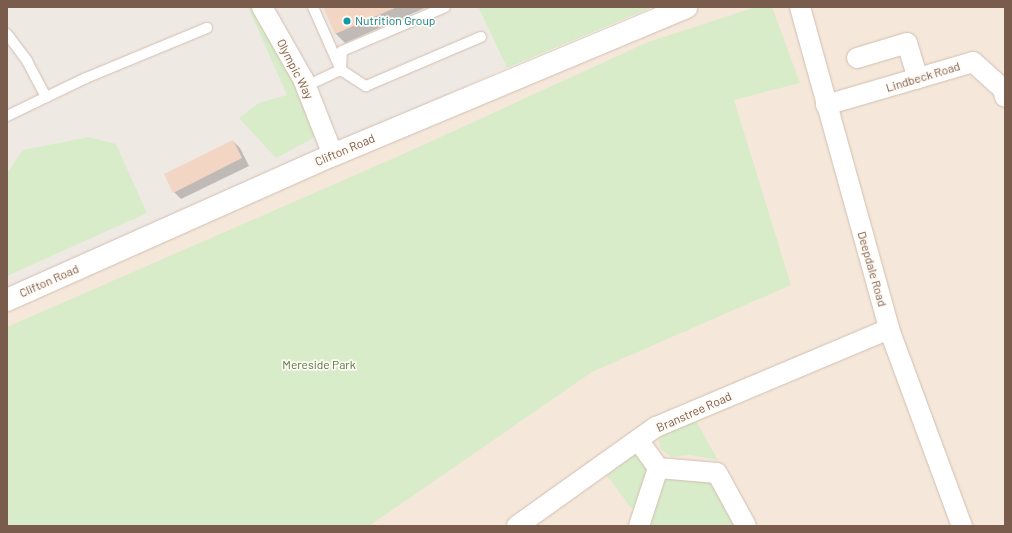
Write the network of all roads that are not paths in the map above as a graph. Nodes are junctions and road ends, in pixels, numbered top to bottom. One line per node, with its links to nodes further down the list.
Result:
1 (262, 7): 12 (street, Olympic Way)
2 (313, 7): 10 (lane)
3 (446, 7): 10 (lane)
4 (800, 7): 15 (street, Deepdale Road)
5 (676, 8): 17 (street, Clifton Road)
6 (207, 28): 14 (lane)
7 (7, 34): 14 (lane)
8 (481, 37): 10 (lane)
9 (857, 58): 11 (street)
10 (341, 70): 12 (lane)
11 (918, 78): 13 (street, Lindbeck Road); 15 (street, Lindbeck Road)
12 (306, 86): 17 (street, Olympic Way)
13 (1005, 97)
14 (46, 98): 16 (lane)
15 (826, 105): 19 (street, Deepdale Road)
16 (7, 116)
17 (333, 155): 18 (street, Clifton Road)
18 (7, 300)
19 (889, 329): 20 (street, Branstree Road); 25 (street, Deepdale Road)
20 (638, 440): 21 (street); 22 (street, Branstree Road)
21 (658, 468): 23 (street); 24 (street)
22 (517, 526)
23 (639, 526)
24 (746, 526)
25 (962, 526)

